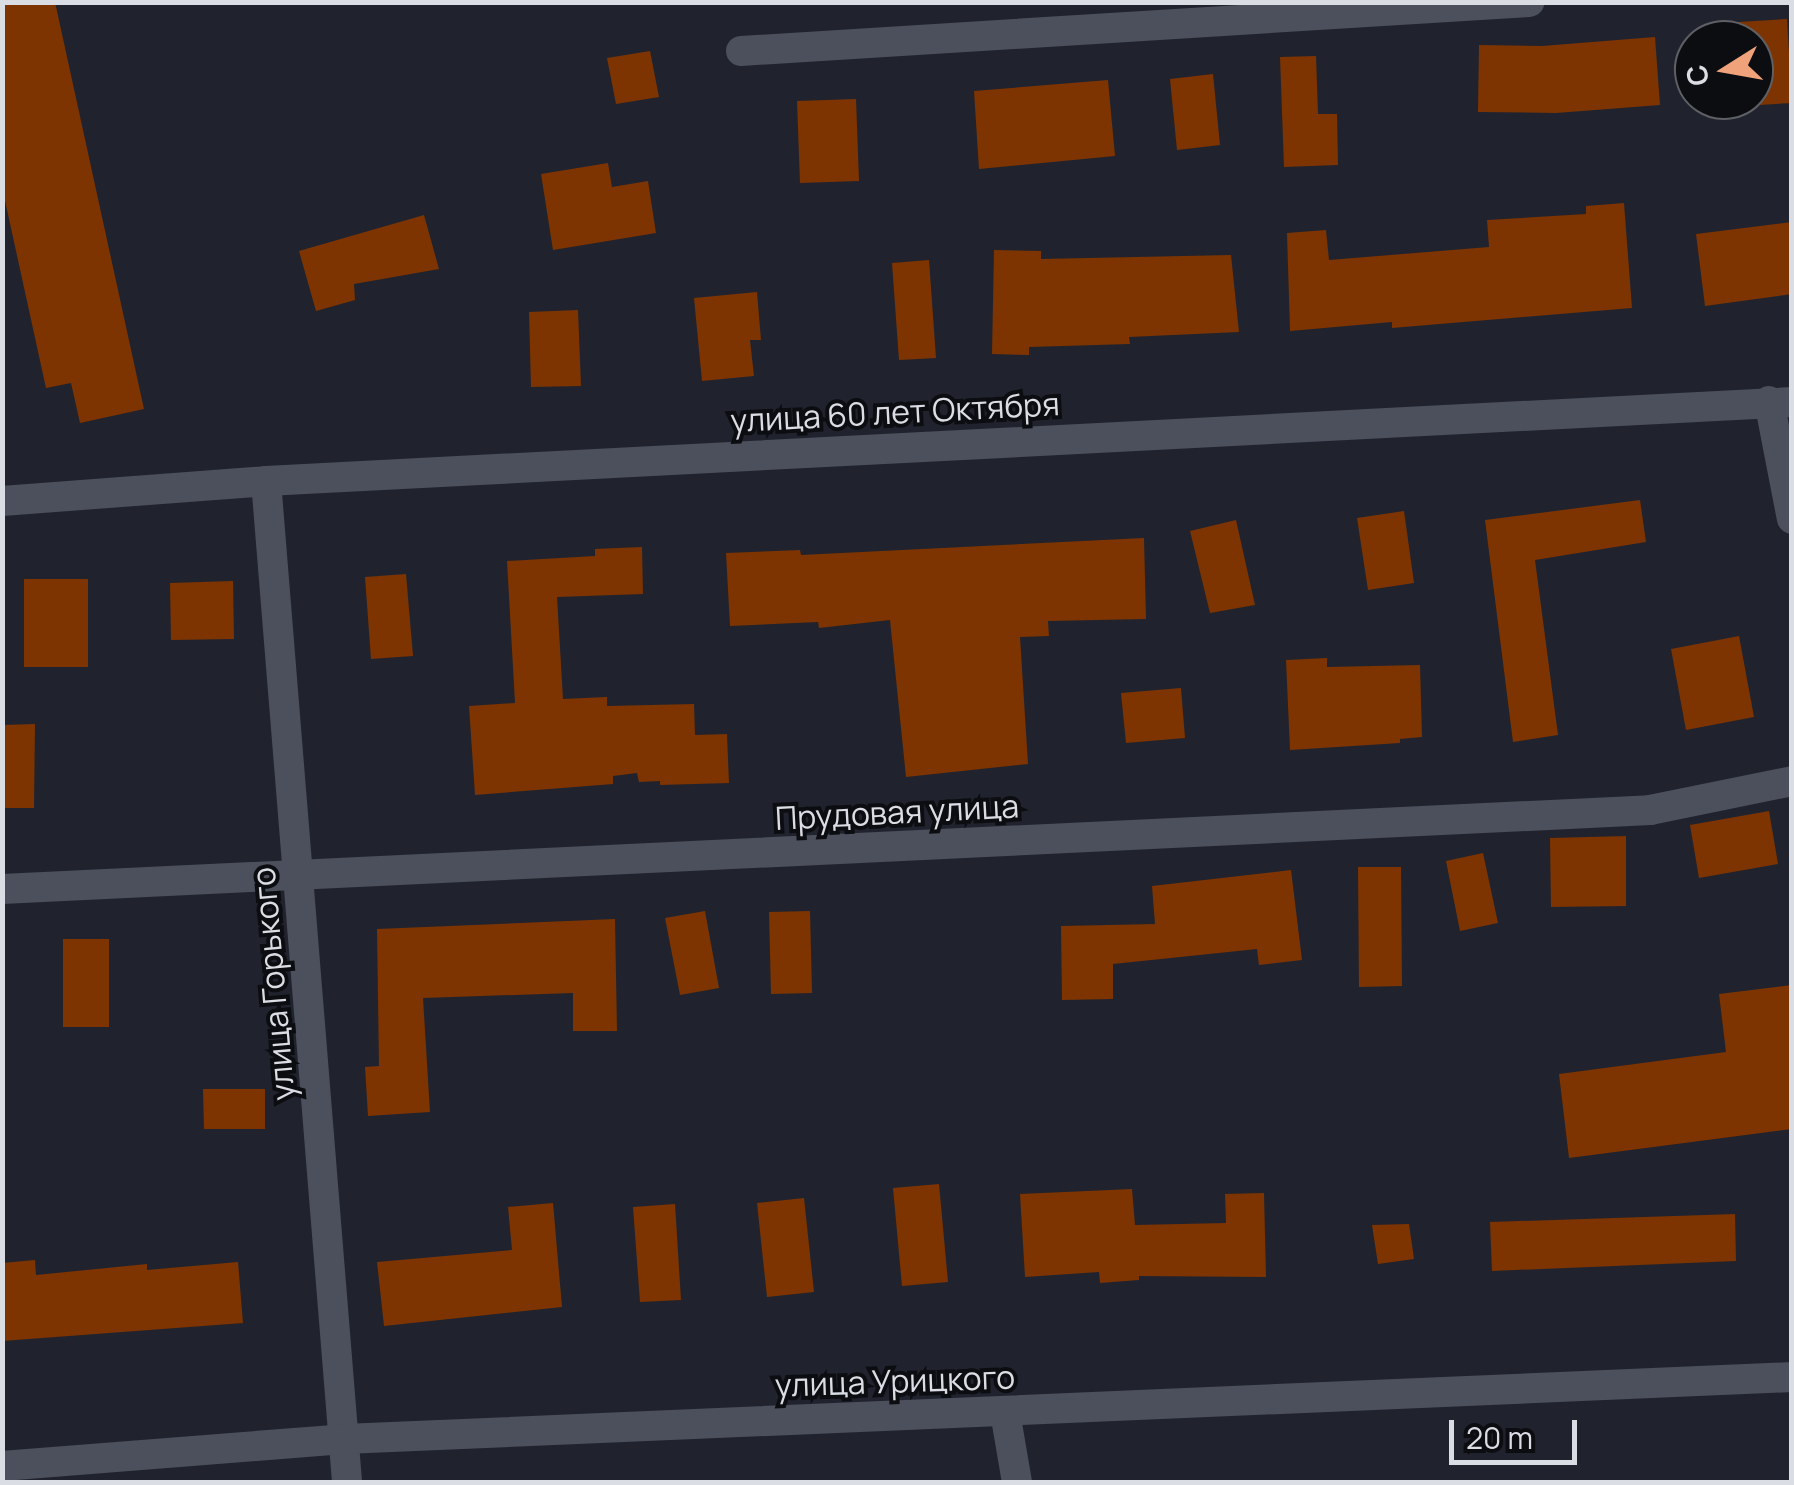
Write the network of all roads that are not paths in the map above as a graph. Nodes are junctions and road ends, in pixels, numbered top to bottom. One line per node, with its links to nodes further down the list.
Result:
1 (1529, 2): 2 (street)
2 (741, 51)
3 (1780, 402): 4 (street, улица 60 лет Октября); 6 (street)
4 (266, 481): 5 (street, улица 60 лет Октября); 8 (street, улица Горького)
5 (2, 501)
6 (1792, 519)
7 (1792, 781): 8 (street, Прудовая улица)
8 (300, 876): 9 (street, Прудовая улица); 12 (street, улица Горького)
9 (2, 889)
10 (1792, 1377): 11 (street, улица Урицкого)
11 (1005, 1412): 12 (street, улица Урицкого); 15 (street)
12 (344, 1439): 13 (street, улица Урицкого); 14 (street, улица Горького)
13 (2, 1466)
14 (347, 1482)
15 (1016, 1482)

